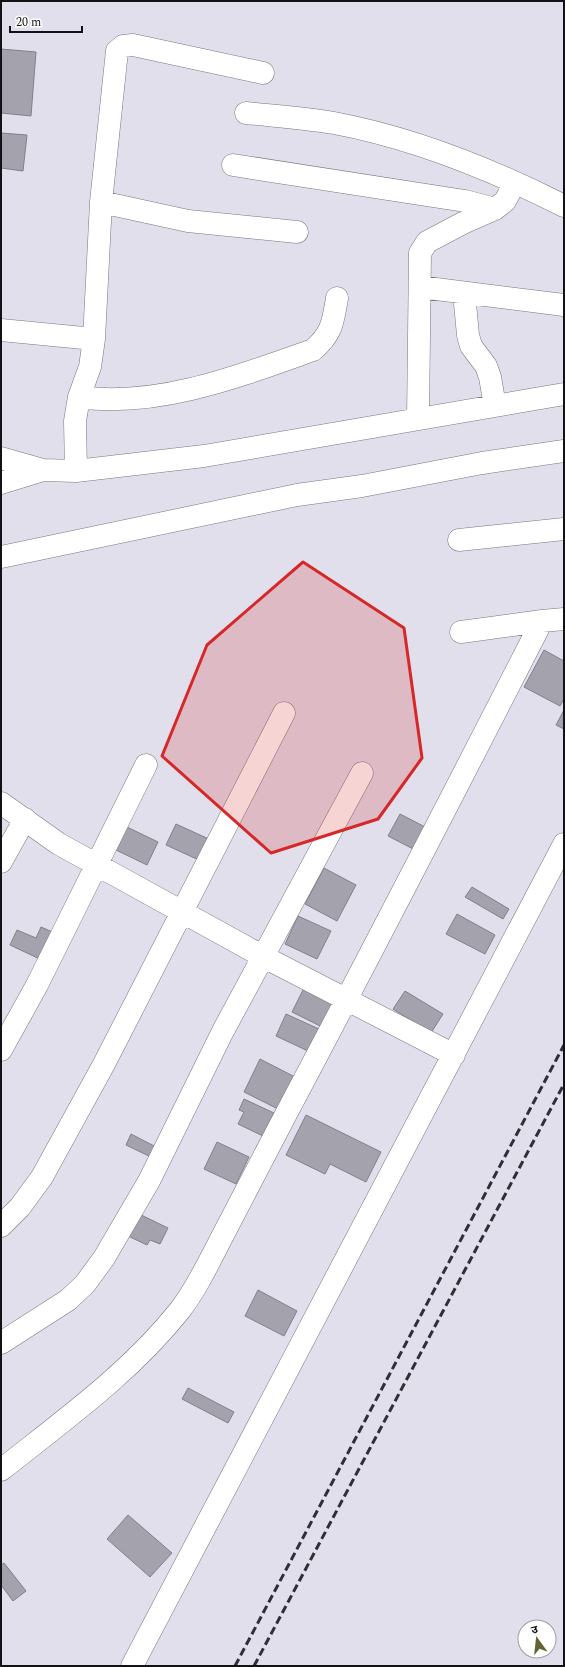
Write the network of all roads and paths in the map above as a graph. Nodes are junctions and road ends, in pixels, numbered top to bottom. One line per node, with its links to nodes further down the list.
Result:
1 (263, 73): 5 (street)
2 (246, 112): 4 (street)
3 (232, 165): 7 (street)
4 (515, 183): 6 (street); 7 (street)
5 (101, 202): 8 (street); 14 (street)
6 (564, 206)
7 (495, 209): 9 (street)
8 (297, 232)
9 (420, 287): 10 (street); 18 (street)
10 (464, 293): 12 (street); 17 (street)
11 (337, 298): 16 (street)
12 (564, 305)
13 (1, 330): 14 (street)
14 (94, 339): 16 (street)
15 (564, 394): 17 (street)
16 (79, 397): 22 (street)
17 (495, 406): 18 (street)
18 (418, 419): 22 (street)
19 (564, 451): 26 (street)
20 (1, 458): 21 (street)
21 (44, 470): 22 (street); 23 (street)
22 (76, 471)
23 (1, 483)
24 (564, 529): 25 (street)
25 (459, 540)
26 (1, 556)
27 (564, 620): 28 (street)
28 (542, 621): 29 (street); 40 (street)
29 (461, 632)
30 (284, 713): 38 (street)
31 (146, 765): 37 (street)
32 (362, 773): 39 (street)
33 (1, 803): 34 (street)
34 (24, 819): 36 (street); 37 (street)
35 (564, 844): 42 (street)
36 (1, 862)
37 (97, 865): 38 (street); 41 (street)
38 (182, 912): 39 (street); 43 (street)
39 (264, 957): 40 (street); 44 (street)
40 (348, 1000): 42 (street); 45 (street)
41 (1, 1050)
42 (454, 1055): 46 (street)
43 (1, 1226)
44 (1, 1343)
45 (1, 1470)
46 (132, 1666)

